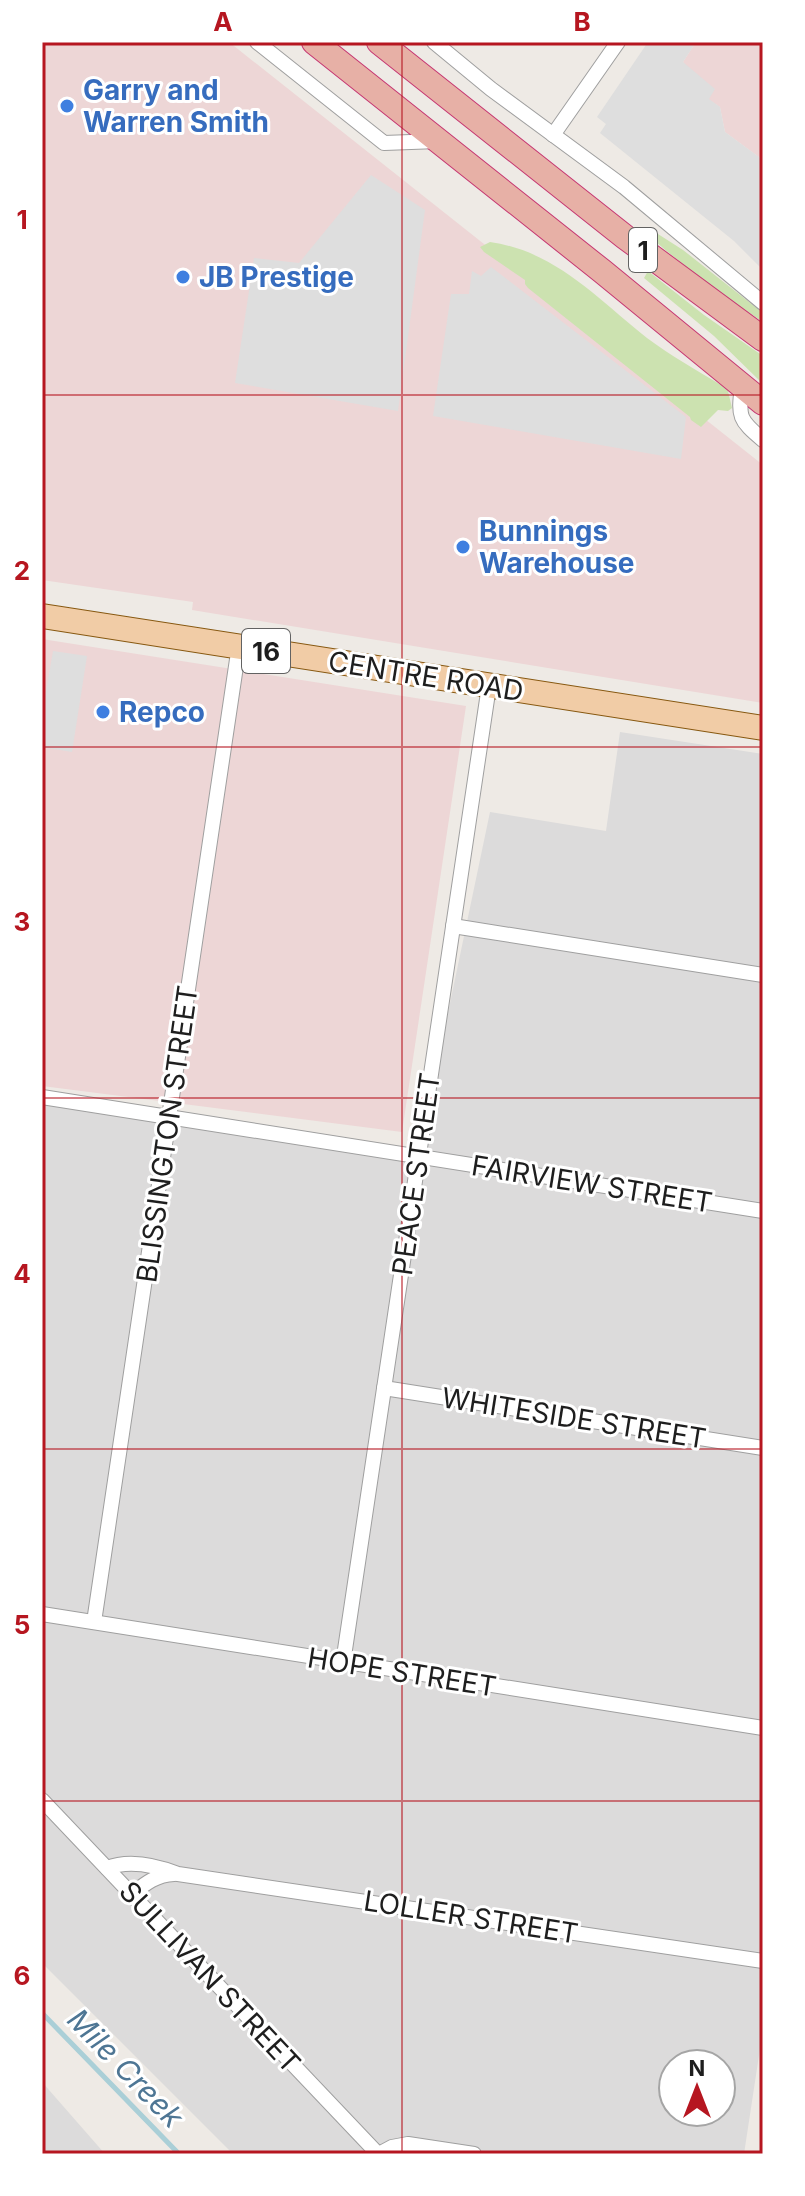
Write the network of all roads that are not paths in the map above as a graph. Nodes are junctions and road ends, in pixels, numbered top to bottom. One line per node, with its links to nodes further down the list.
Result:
1 (257, 42): 7 (street)
2 (314, 42): 7 (highway, 1)
3 (379, 42): 8 (highway, 1)
4 (434, 42): 6 (street)
5 (618, 42): 6 (street)
6 (553, 135): 10 (street)
7 (438, 141): 9 (highway, 1)
8 (526, 158): 9 (highway); 11 (highway, 1)
9 (500, 189): 12 (highway, 1)
10 (763, 303)
11 (763, 339)
12 (742, 386): 13 (highway, 1); 14 (street)
13 (763, 403)
14 (763, 440)
15 (42, 616): 16 (main road, CENTRE ROAD / 16)
16 (239, 646): 17 (main road, CENTRE ROAD / 16); 22 (street, BLISSINGTON STREET)
17 (489, 686): 18 (main road, CENTRE ROAD / 16); 19 (street, PEACE STREET)
18 (763, 728)
19 (453, 926): 20 (street); 23 (street, PEACE STREET)
20 (763, 975)
21 (42, 1097): 22 (street, FAIRVIEW STREET)
22 (170, 1117): 23 (street, FAIRVIEW STREET); 28 (street, BLISSINGTON STREET)
23 (418, 1156): 24 (street, FAIRVIEW STREET); 25 (street, PEACE STREET)
24 (763, 1211)
25 (384, 1388): 26 (street, WHITESIDE STREET); 29 (street, PEACE STREET)
26 (763, 1448)
27 (42, 1614): 28 (street, HOPE STREET)
28 (94, 1622): 29 (street, HOPE STREET)
29 (343, 1663): 30 (street, HOPE STREET)
30 (763, 1728)
31 (42, 1800): 32 (street, SULLIVAN STREET)
32 (107, 1868): 33 (street, LOLLER STREET); 34 (street, SULLIVAN STREET)
33 (178, 1874): 34 (street, LOLLER STREET); 35 (street, LOLLER STREET)
34 (132, 1894): 36 (street, SULLIVAN STREET)
35 (763, 1961)
36 (378, 2154): 37 (street)
37 (474, 2154)

